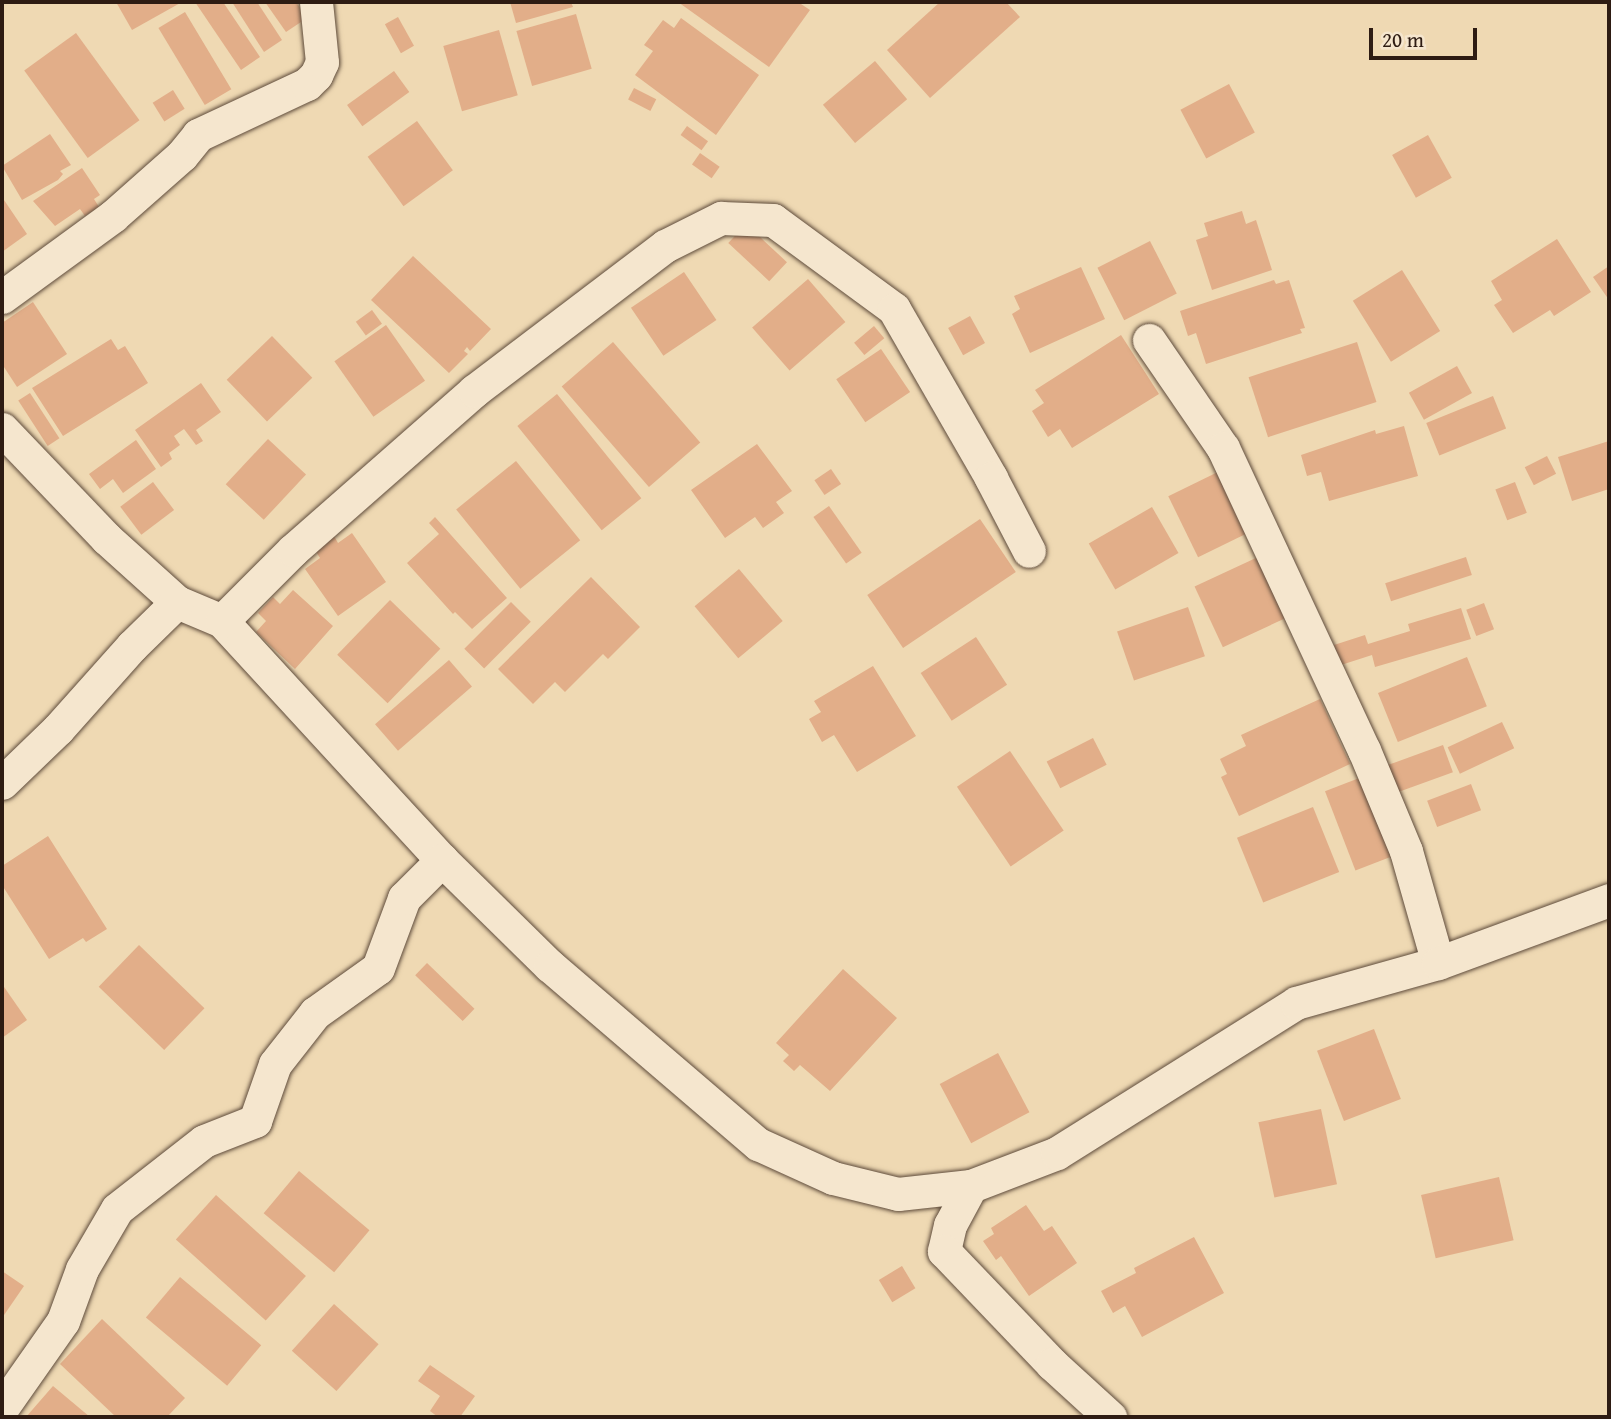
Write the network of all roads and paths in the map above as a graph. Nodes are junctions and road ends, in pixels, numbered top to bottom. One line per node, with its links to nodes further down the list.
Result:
1 (316, 2): 2 (street)
2 (2, 297)
3 (1149, 340): 11 (street)
4 (2, 429): 6 (street)
5 (1029, 551): 7 (street)
6 (177, 602): 7 (street); 8 (street)
7 (222, 621): 9 (street)
8 (2, 783)
9 (442, 860): 12 (street); 13 (street)
10 (1609, 900): 11 (street)
11 (1438, 963): 12 (street)
12 (971, 1186): 14 (street)
13 (2, 1408)
14 (1110, 1417)

